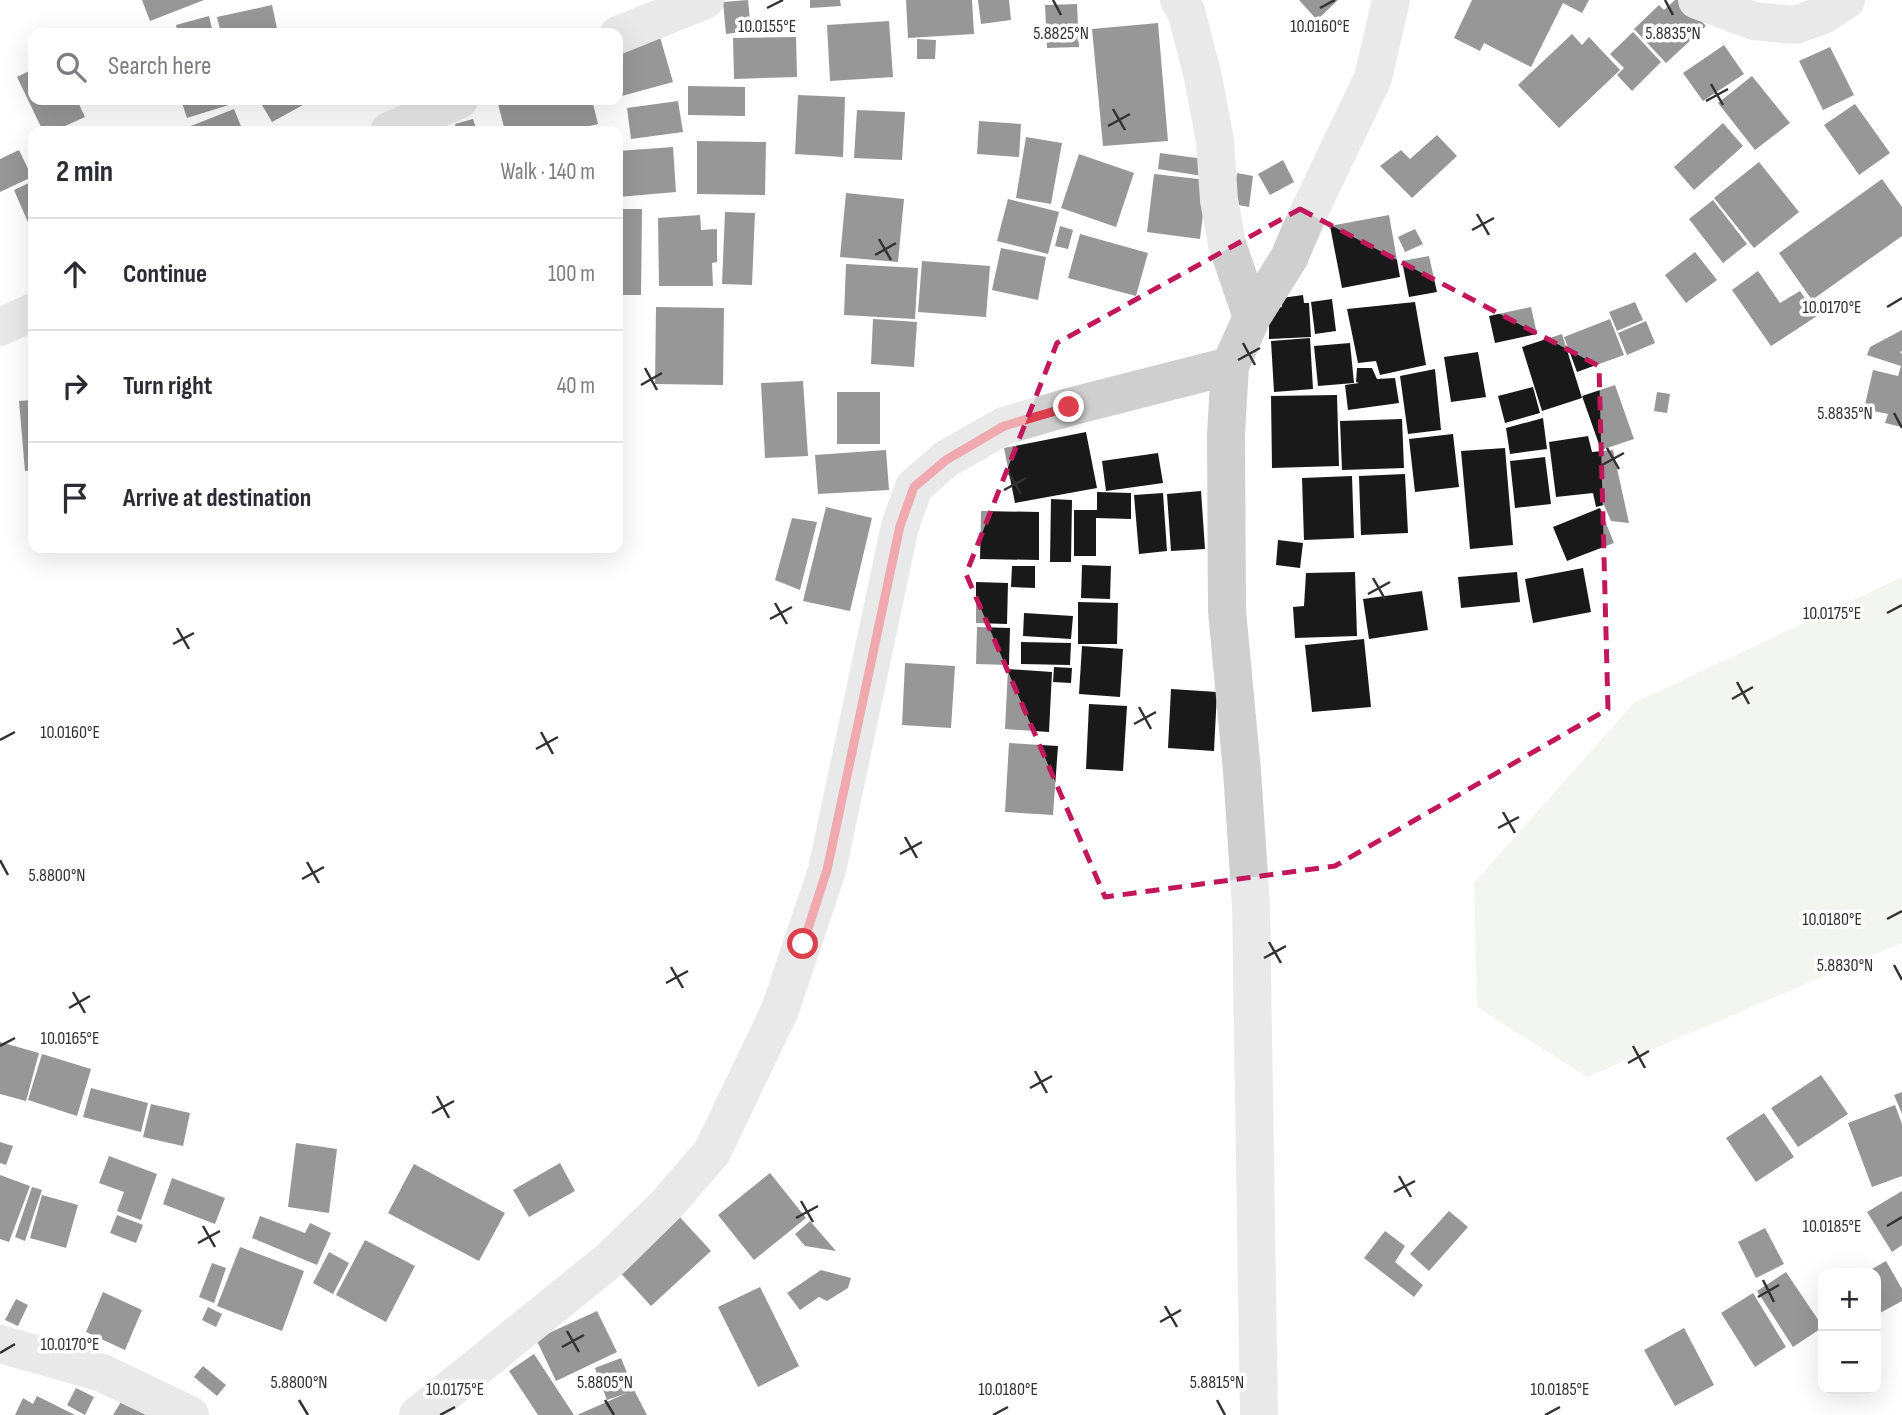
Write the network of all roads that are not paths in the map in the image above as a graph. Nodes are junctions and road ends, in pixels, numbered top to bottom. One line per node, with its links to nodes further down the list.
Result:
1 (705, 0): 6 (street)
2 (1180, 0): 10 (street)
3 (1391, 0): 10 (street)
4 (1697, 0): 5 (street)
5 (1846, 0)
6 (623, 33)
7 (448, 105): 8 (street)
8 (400, 126)
9 (28, 314): 11 (street)
10 (1252, 317): 12 (street)
11 (0, 327)
12 (1230, 366): 15 (street); 16 (street)
13 (0, 1343): 14 (street)
14 (190, 1415)
15 (418, 1415)
16 (1259, 1415)

